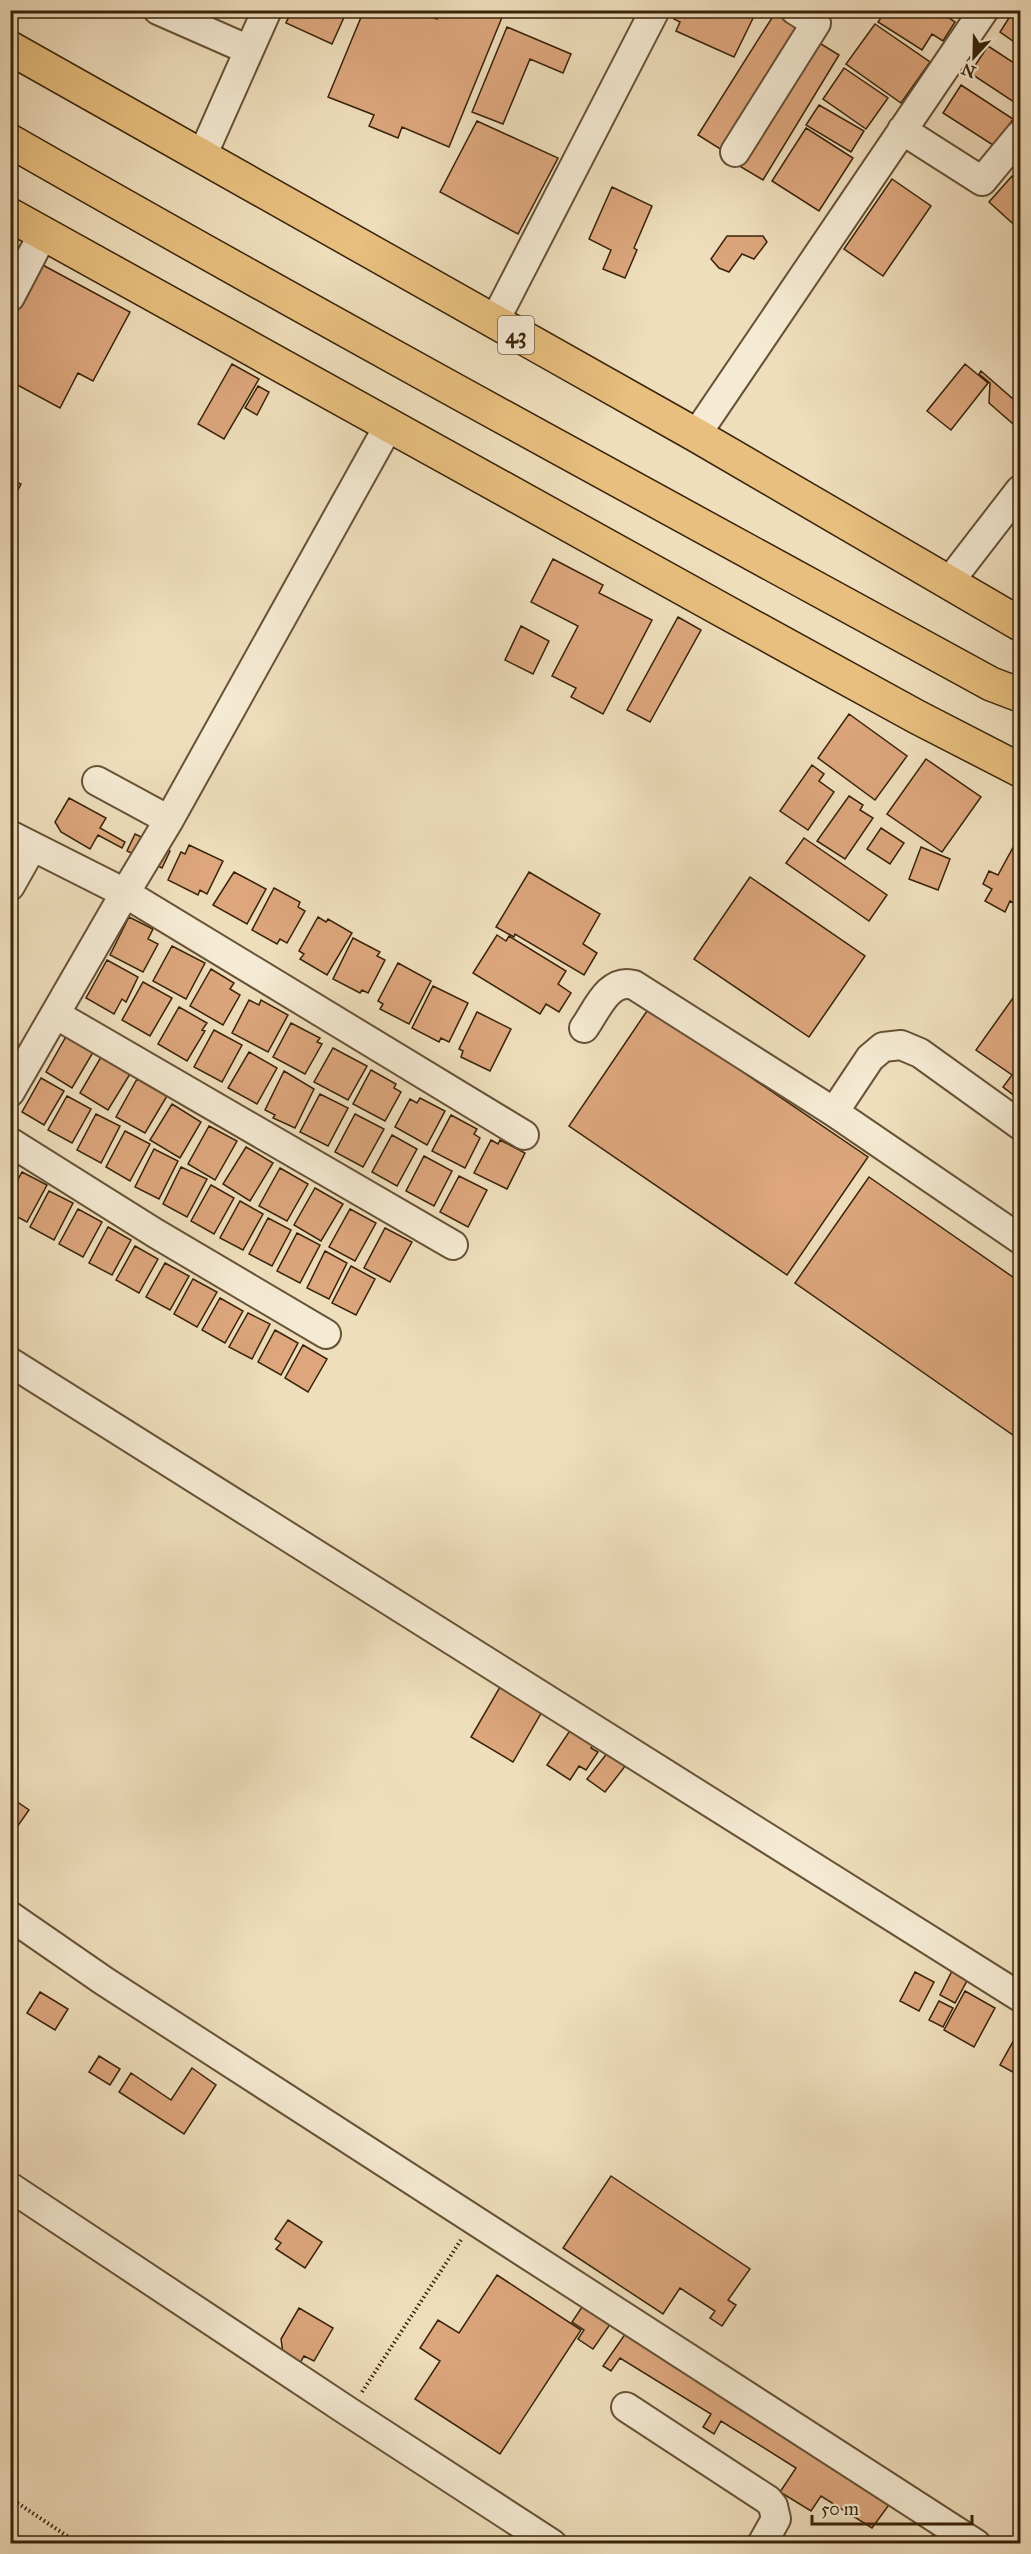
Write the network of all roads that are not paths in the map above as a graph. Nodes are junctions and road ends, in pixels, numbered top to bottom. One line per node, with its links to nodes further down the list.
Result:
1 (158, 10): 7 (street)
2 (267, 10): 7 (street)
3 (655, 10): 16 (street)
4 (795, 10): 11 (street)
5 (984, 10): 8 (street)
6 (10, 48): 12 (highway, 43)
7 (249, 50): 12 (street)
8 (902, 130): 9 (street); 18 (street)
9 (1020, 135)
10 (10, 141): 22 (highway)
11 (735, 152)
12 (202, 156): 16 (highway, 43)
13 (10, 216): 14 (highway)
14 (43, 234): 15 (street); 17 (highway)
15 (10, 297)
16 (494, 322): 18 (highway, 43)
17 (388, 427): 24 (highway); 26 (street)
18 (696, 435): 20 (highway, 43)
19 (1020, 490): 20 (street)
20 (949, 582): 21 (highway, 43)
21 (1020, 624)
22 (1006, 689): 23 (highway)
23 (1020, 702)
24 (1020, 770)
25 (97, 781): 26 (street)
26 (169, 820): 29 (street)
27 (21, 841): 28 (street); 29 (street)
28 (10, 886)
29 (125, 893): 30 (street); 35 (street)
30 (55, 1014): 32 (street); 38 (street)
31 (584, 1028): 33 (street)
32 (10, 1092)
33 (834, 1112): 34 (street); 37 (street)
34 (1020, 1125)
35 (524, 1135)
36 (10, 1142): 39 (street)
37 (1020, 1239)
38 (453, 1245)
39 (327, 1334)
40 (10, 1362): 42 (street)
41 (10, 1916): 47 (street)
42 (1020, 1997)
43 (10, 2187): 45 (street)
44 (626, 2407): 46 (street)
45 (552, 2544)
46 (762, 2544)
47 (976, 2544)

